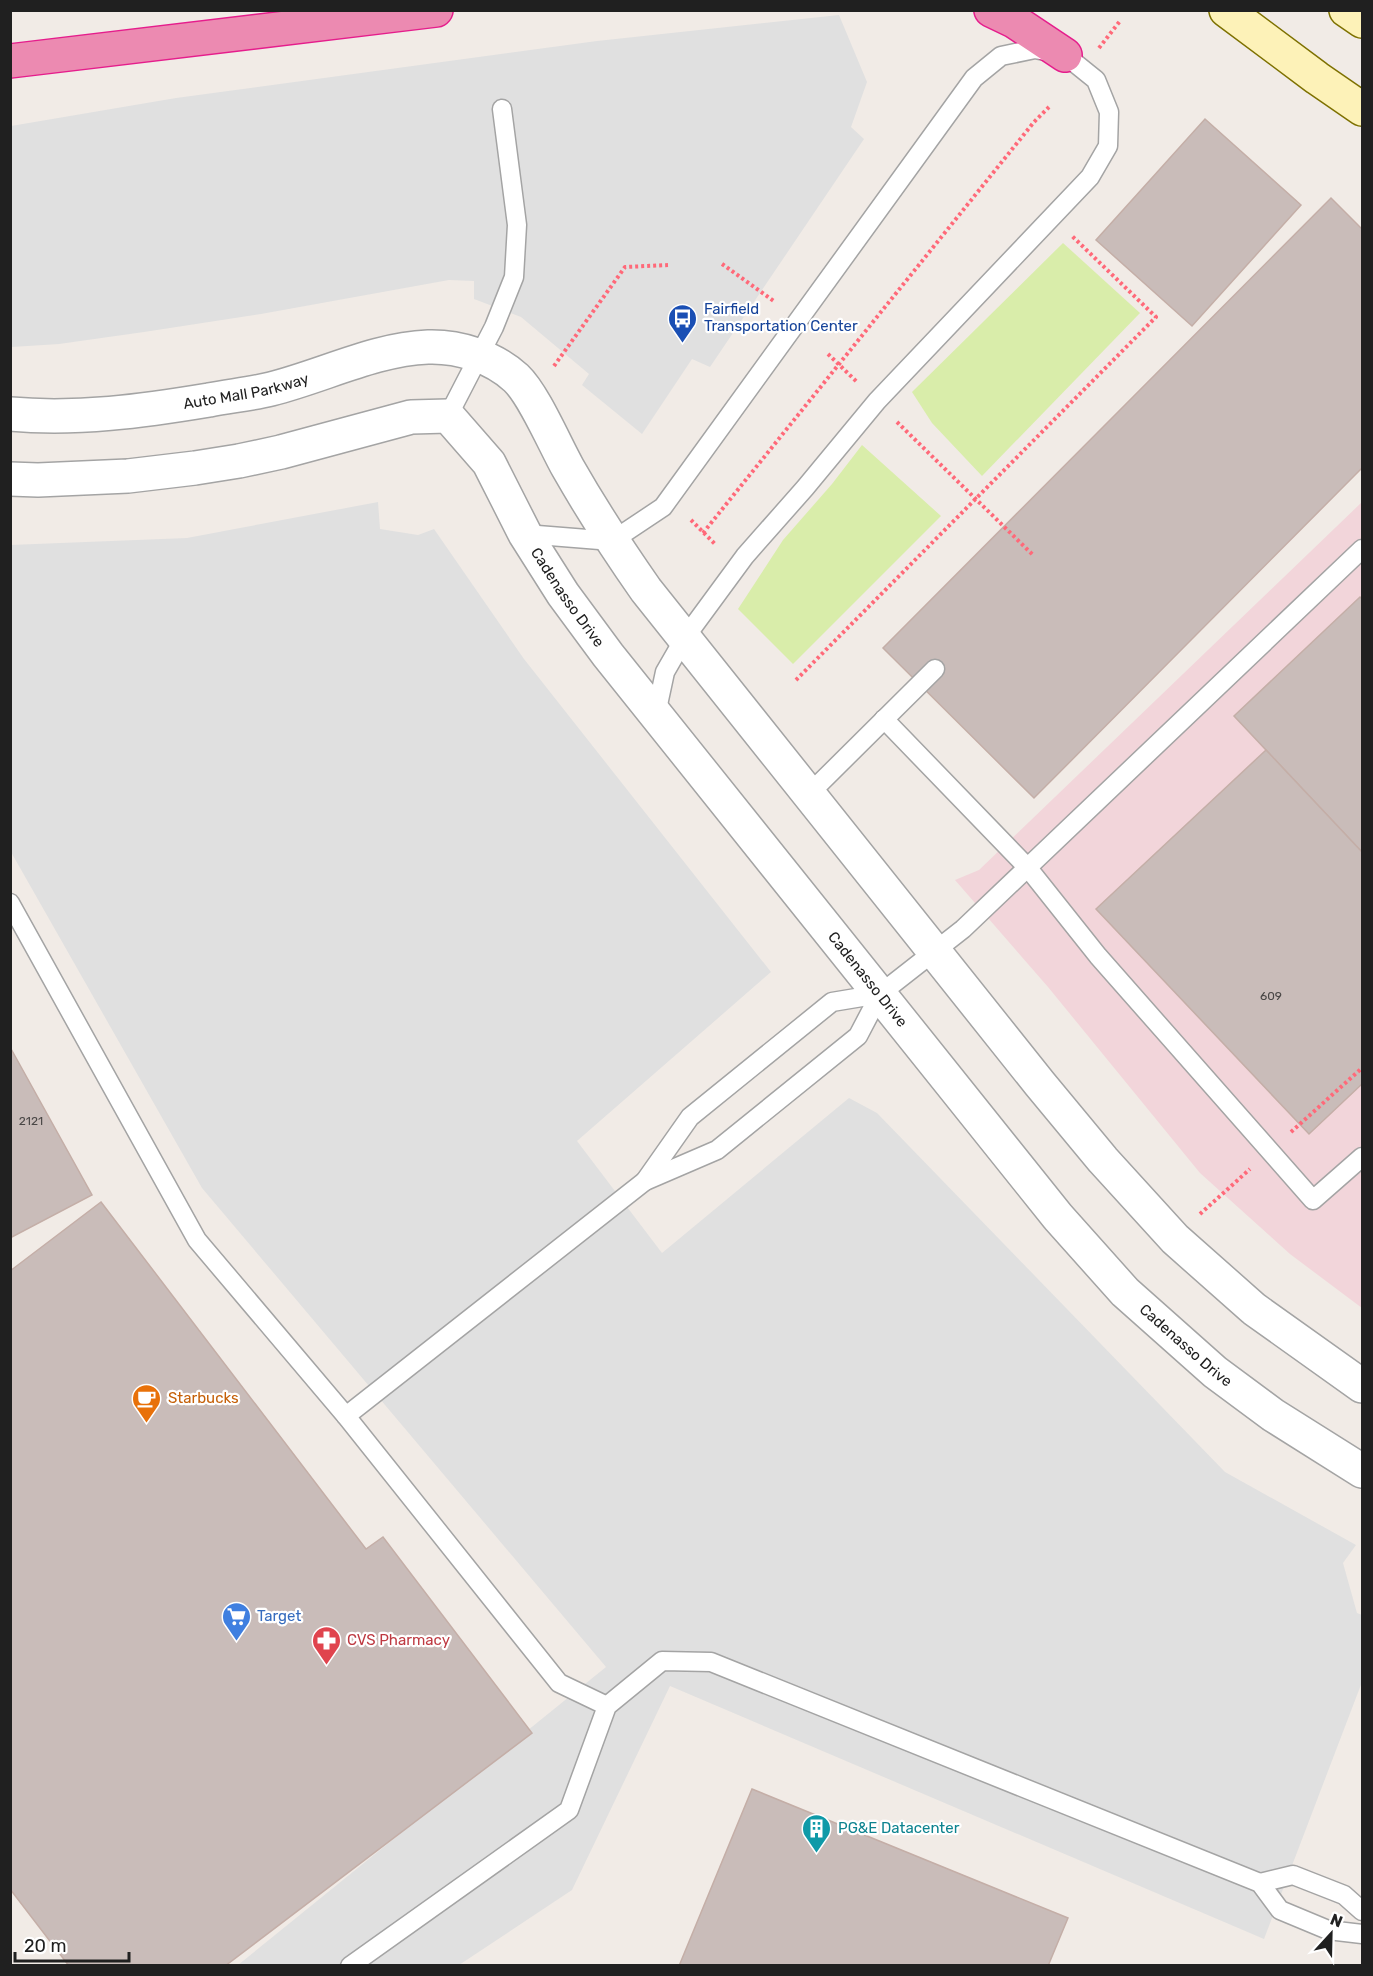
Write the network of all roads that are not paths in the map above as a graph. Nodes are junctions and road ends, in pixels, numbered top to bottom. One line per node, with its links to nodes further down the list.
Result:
1 (436, 10): 7 (highway)
2 (991, 10): 6 (highway)
3 (1226, 10): 9 (main road)
4 (1346, 10): 5 (main road)
5 (1362, 21)
6 (1065, 55): 15 (lane); 17 (lane)
7 (10, 61)
8 (502, 109): 10 (lane)
9 (1362, 109)
10 (479, 356): 11 (street, Auto Mall Parkway); 12 (lane); 15 (street)
11 (10, 414)
12 (448, 416): 13 (street); 14 (street, Cadenasso Drive)
13 (10, 479)
14 (525, 534): 15 (lane); 19 (street, Cadenasso Drive)
15 (612, 541): 17 (street)
16 (1362, 549): 22 (lane)
17 (684, 639): 19 (lane); 21 (street)
18 (935, 669): 20 (lane)
19 (656, 714): 25 (street, Cadenasso Drive)
20 (884, 719): 21 (lane); 22 (lane)
21 (809, 794): 24 (street)
22 (1028, 868): 24 (lane); 26 (lane)
23 (10, 903): 29 (lane)
24 (936, 952): 25 (lane); 28 (street)
25 (880, 994): 27 (lane); 27 (lane); 30 (street, Cadenasso Drive)
26 (1362, 1157)
27 (645, 1181): 29 (lane)
28 (1362, 1386)
29 (346, 1416): 31 (lane)
30 (1362, 1471)
31 (607, 1706): 32 (lane); 35 (lane)
32 (1260, 1883): 33 (lane); 34 (lane)
33 (1362, 1911)
34 (1362, 1934)
35 (350, 1965)

